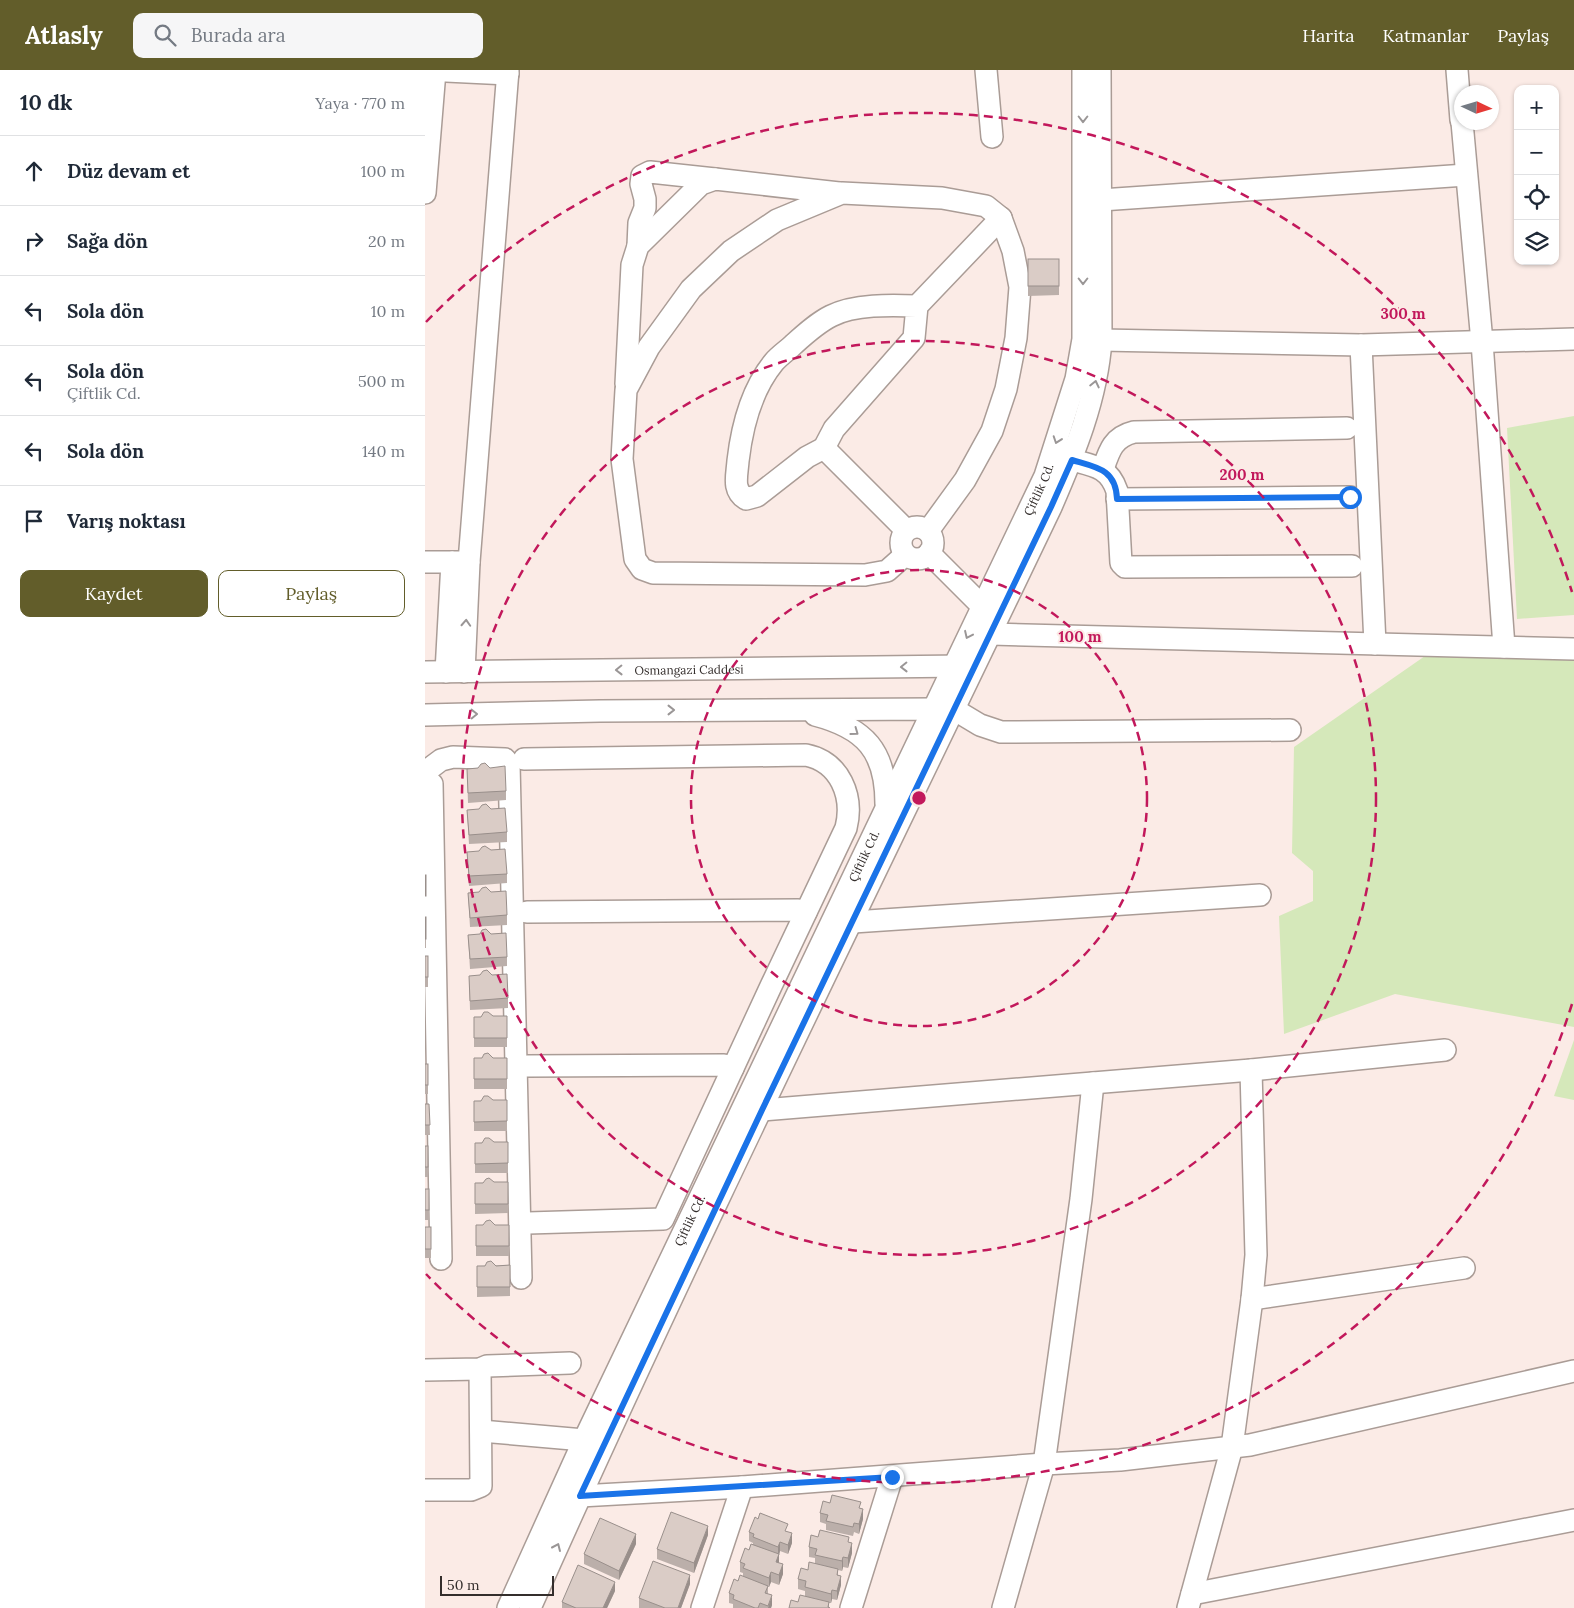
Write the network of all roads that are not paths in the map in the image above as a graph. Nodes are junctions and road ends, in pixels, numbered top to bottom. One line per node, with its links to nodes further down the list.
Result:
1 (986, 70): 9 (street)
2 (1083, 70): 36 (street, Çiftlik Cd., one-way to 36)
3 (1101, 70): 14 (street, Çiftlik Cd.)
4 (1457, 70): 7 (street)
5 (430, 71): 6 (street); 12 (street)
6 (508, 72): 34 (street)
7 (1458, 85)
8 (1463, 130): 10 (street)
9 (992, 137)
10 (1466, 175): 14 (street); 20 (street)
11 (715, 179): 13 (street); 16 (street); 16 (street)
12 (425, 193)
13 (842, 193): 15 (street); 22 (street)
14 (1101, 200): 19 (street, Çiftlik Cd.)
15 (1001, 218): 17 (street); 30 (street)
16 (638, 246): 22 (street)
17 (917, 306): 24 (street); 24 (street)
18 (1574, 339): 20 (street)
19 (1101, 340): 21 (street); 25 (street, Çiftlik Cd., one-way to 19)
20 (1482, 342): 21 (street); 39 (street)
21 (1361, 345): 38 (street)
22 (626, 390): 32 (street)
23 (1347, 428): 26 (street)
24 (824, 448): 29 (street)
25 (1072, 460): 26 (street); 37 (street, Çiftlik Cd.)
26 (1103, 469): 28 (street)
27 (1350, 497): 28 (street)
28 (1117, 499): 35 (street)
29 (906, 530): 30 (street); 32 (street)
30 (928, 531): 31 (street)
31 (929, 553): 32 (street); 36 (street)
32 (905, 555)
33 (425, 562): 34 (street)
34 (461, 562): 44 (street)
35 (1352, 566)
36 (981, 606): 41 (street, Çiftlik Cd., one-way to 41)
37 (991, 634): 38 (street); 42 (street, Çiftlik Cd.)
38 (1375, 644): 39 (street)
39 (1504, 647): 40 (street)
40 (1574, 649)
41 (953, 666): 42 (street, Osmangazi Caddesi); 44 (street, Osmangazi Caddesi, one-way to 44); 45 (street, Çiftlik Cd.)
42 (975, 666): 47 (street, Çiftlik Cd.)
43 (425, 672): 44 (street, Osmangazi Caddesi)
44 (455, 672)
45 (933, 709): 46 (street); 47 (street); 53 (street, Çiftlik Cd.)
46 (793, 710): 48 (street, one-way to 46); 53 (street, one-way to 53)
47 (955, 710): 49 (street); 57 (street, Çiftlik Cd.)
48 (425, 715)
49 (1290, 730)
50 (524, 759): 56 (street)
51 (425, 772): 69 (street)
52 (425, 778): 67 (street)
53 (885, 809): 59 (street, Çiftlik Cd.)
54 (1259, 895): 57 (street)
55 (527, 912): 56 (street)
56 (806, 912): 58 (street)
57 (853, 922): 65 (street, Çiftlik Cd.)
58 (749, 1034): 59 (street); 62 (street)
59 (773, 1044): 76 (street, Çiftlik Cd.)
60 (1445, 1050): 63 (street)
61 (527, 1066): 62 (street)
62 (733, 1068): 66 (street)
63 (1251, 1070): 64 (street); 70 (street)
64 (1093, 1083): 65 (street); 78 (street)
65 (762, 1110): 82 (street, Çiftlik Cd.)
66 (528, 1223)
67 (441, 1259)
68 (1464, 1268): 70 (street)
69 (521, 1278)
70 (1252, 1299): 77 (street)
71 (570, 1363): 72 (street)
72 (480, 1369): 73 (street); 75 (street)
73 (425, 1370)
74 (1574, 1371): 77 (street)
75 (481, 1431): 76 (street); 81 (street)
76 (584, 1440): 85 (street, Çiftlik Cd.)
77 (1232, 1447): 78 (street); 84 (street)
78 (1044, 1464): 79 (street); 89 (street)
79 (892, 1477): 80 (street); 88 (street)
80 (742, 1487): 82 (street); 87 (street)
81 (425, 1490)
82 (580, 1496): 86 (street, Çiftlik Cd., one-way to 82)
83 (1574, 1520): 84 (street)
84 (1190, 1601)
85 (508, 1608)
86 (531, 1608)
87 (702, 1608)
88 (851, 1608)
89 (1003, 1608)

